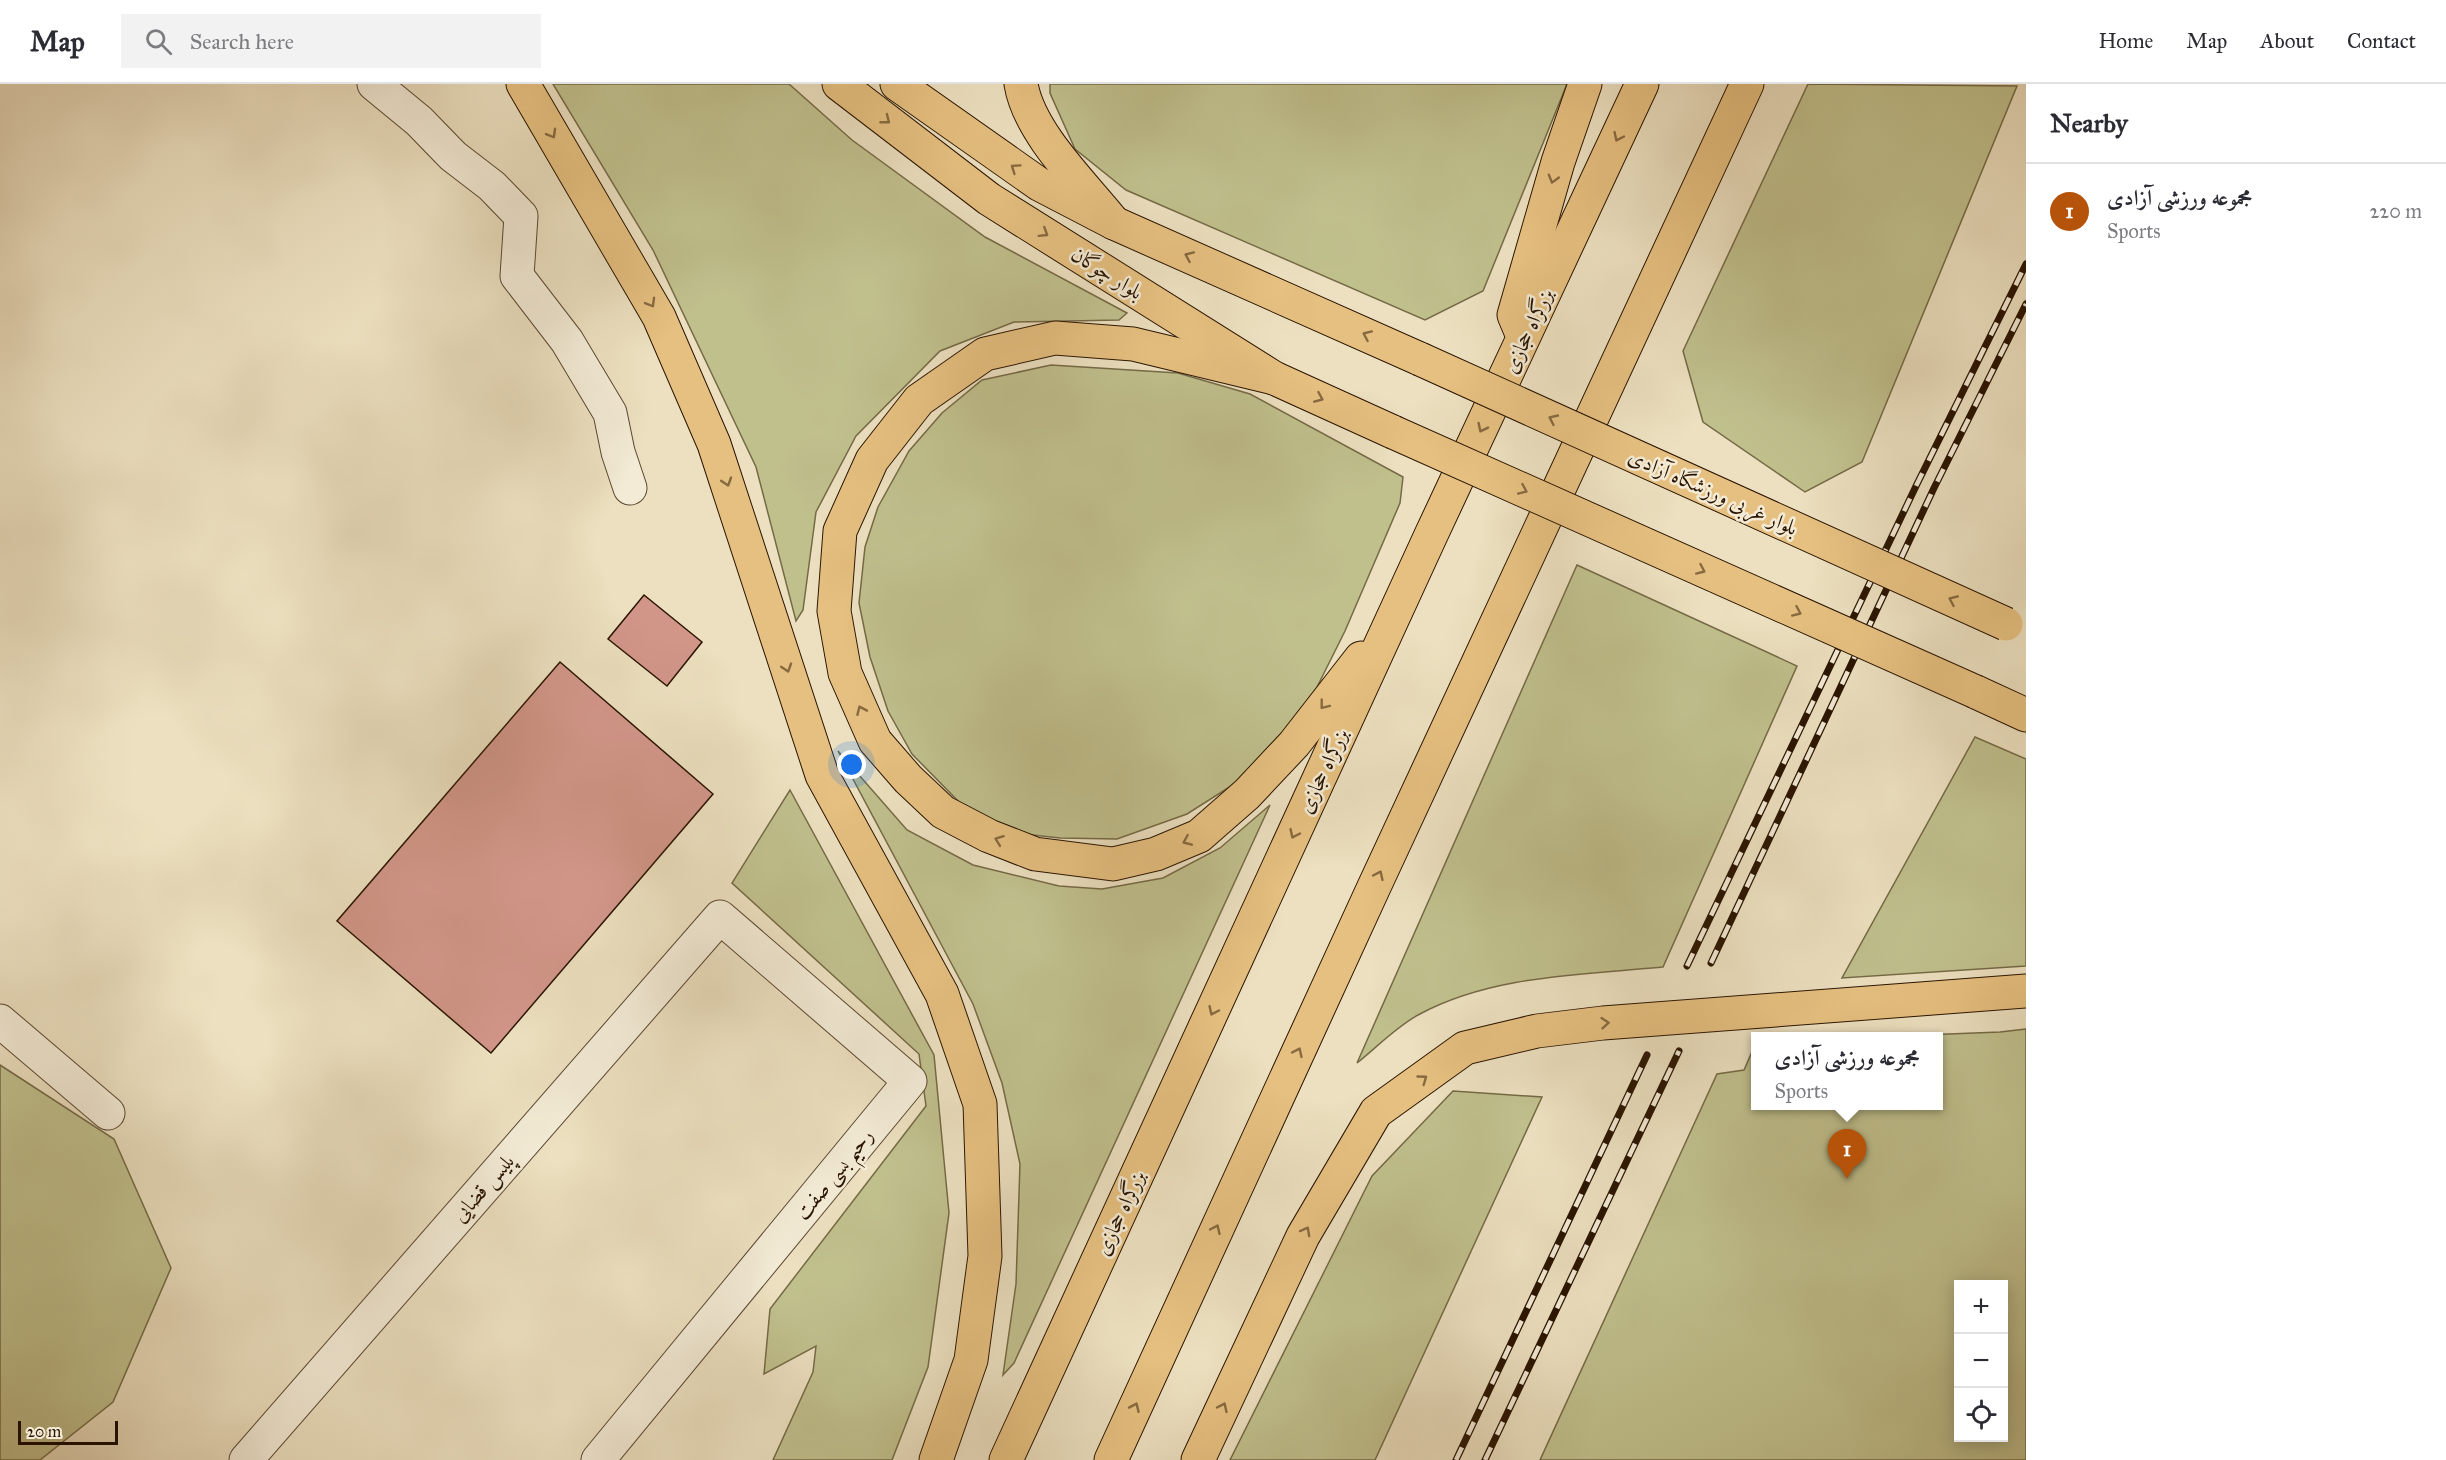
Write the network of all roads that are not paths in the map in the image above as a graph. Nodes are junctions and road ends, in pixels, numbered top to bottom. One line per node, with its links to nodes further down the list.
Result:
1 (374, 84): 12 (street)
2 (523, 84): 22 (main road, one-way to 22)
3 (839, 84): 11 (main road, بلوار چوگان, one-way to 11)
4 (897, 84): 9 (main road, one-way to 4)
5 (1022, 84): 9 (main road)
6 (1585, 84): 10 (main road, one-way to 10)
7 (1642, 84): 10 (main road, بزرگراه حجازی, one-way to 10)
8 (1747, 84): 24 (main road, one-way to 8)
9 (1114, 223): 14 (main road, بلوار غربی ورزشگاه آزادی, one-way to 9, bridge)
10 (1524, 340): 13 (main road, بزرگراه حجازی, one-way to 13)
11 (1274, 378): 13 (main road, one-way to 11); 15 (main road, بلوار چوگان, one-way to 15, bridge)
12 (630, 488)
13 (1398, 608): 23 (main road, بزرگراه حجازی, one-way to 23)
14 (2016, 628)
15 (2026, 715)
16 (720, 916): 20 (street, پلیس قضایی); 21 (street, رحیم بسی صفت)
17 (2026, 991): 25 (main road, one-way to 17)
18 (0, 1021): 19 (street)
19 (108, 1113)
20 (246, 1460)
21 (598, 1460)
22 (936, 1460)
23 (1006, 1460)
24 (1112, 1460)
25 (1198, 1460)

